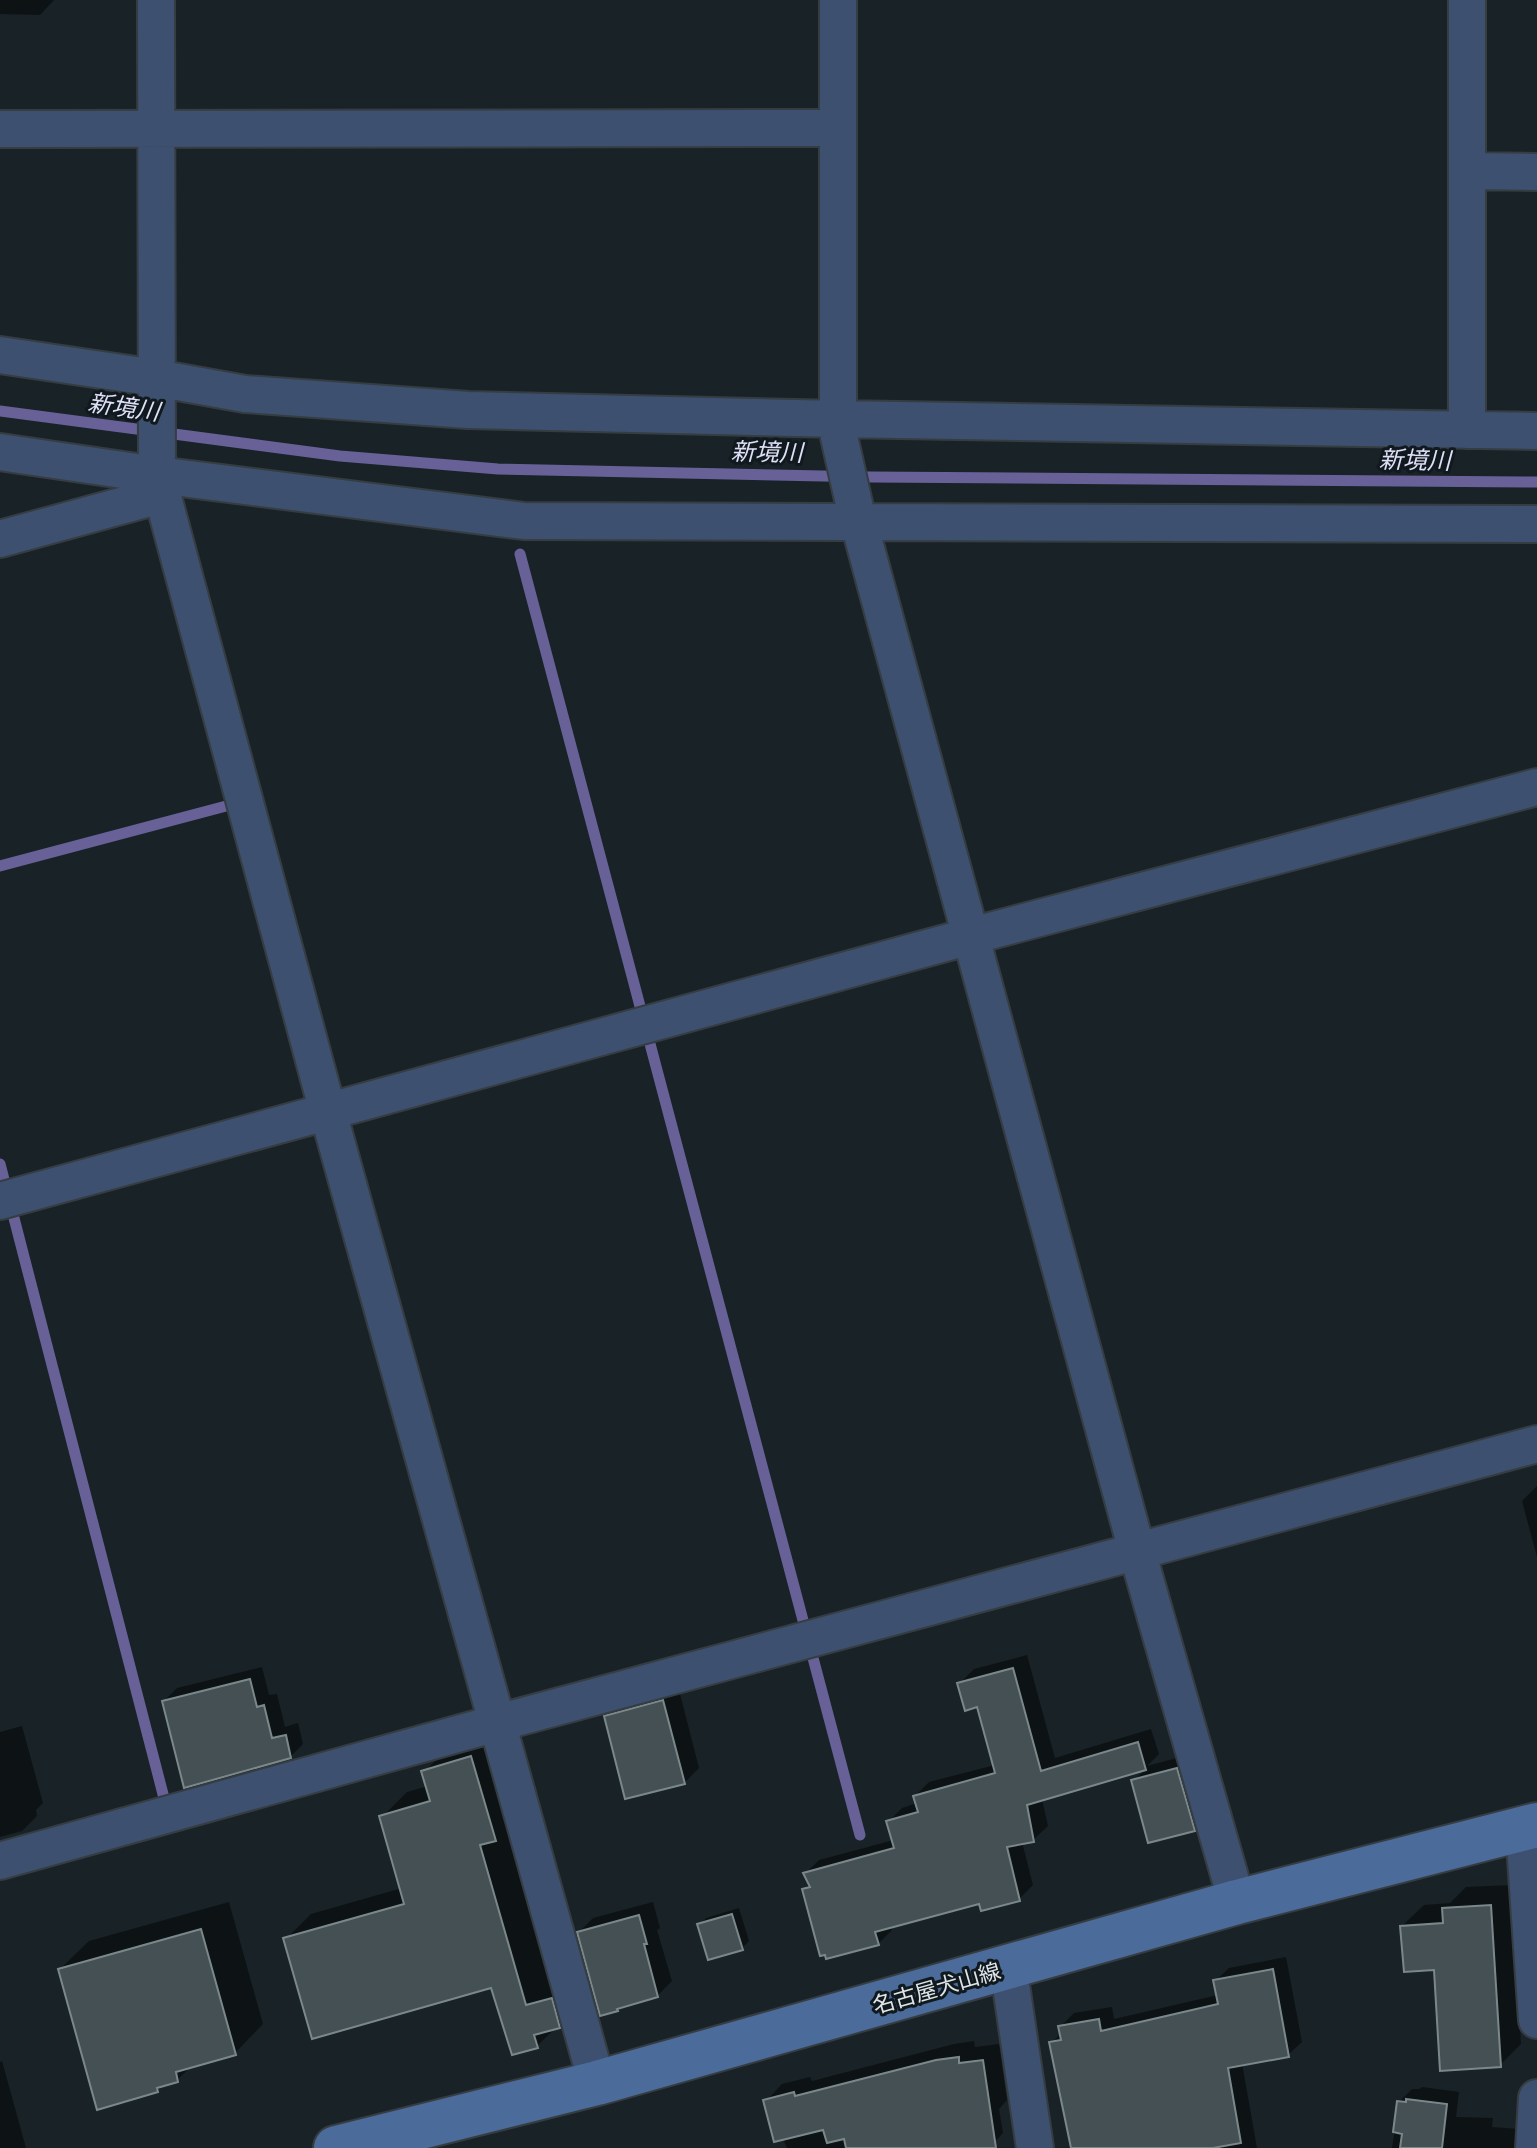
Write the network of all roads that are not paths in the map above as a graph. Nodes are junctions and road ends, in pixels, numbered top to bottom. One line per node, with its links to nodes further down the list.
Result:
1 (156, 0): 6 (street)
2 (838, 0): 4 (street)
3 (1467, 0): 7 (street)
4 (838, 128): 6 (street); 11 (street)
5 (0, 129): 6 (street)
6 (156, 130): 10 (street)
7 (1467, 171): 8 (street); 12 (street)
8 (1537, 172)
9 (0, 355): 10 (street)
10 (156, 385): 11 (street); 15 (street)
11 (838, 426): 12 (street); 16 (street)
12 (1467, 430): 13 (street)
13 (1537, 431)
14 (0, 452): 15 (street)
15 (158, 477): 16 (street); 18 (street); 21 (street)
16 (856, 515): 17 (street); 20 (street)
17 (1535, 533)
18 (0, 539)
19 (1537, 787): 20 (street)
20 (971, 936): 21 (street); 24 (street)
21 (328, 1112): 22 (street); 25 (street)
22 (0, 1201)
23 (1537, 1444): 24 (street)
24 (1137, 1551): 25 (street); 28 (street)
25 (497, 1723): 27 (street); 31 (street)
26 (1530, 1827): 28 (main road, 名古屋犬山線); 30 (street)
27 (0, 1861)
28 (1237, 1902): 29 (main road, 名古屋犬山線)
29 (1008, 1965): 31 (main road, 名古屋犬山線); 34 (street)
30 (1537, 2020)
31 (597, 2083): 33 (main road, 名古屋犬山線)
32 (1537, 2098): 35 (street)
33 (336, 2148)
34 (1035, 2148)
35 (1534, 2148)

